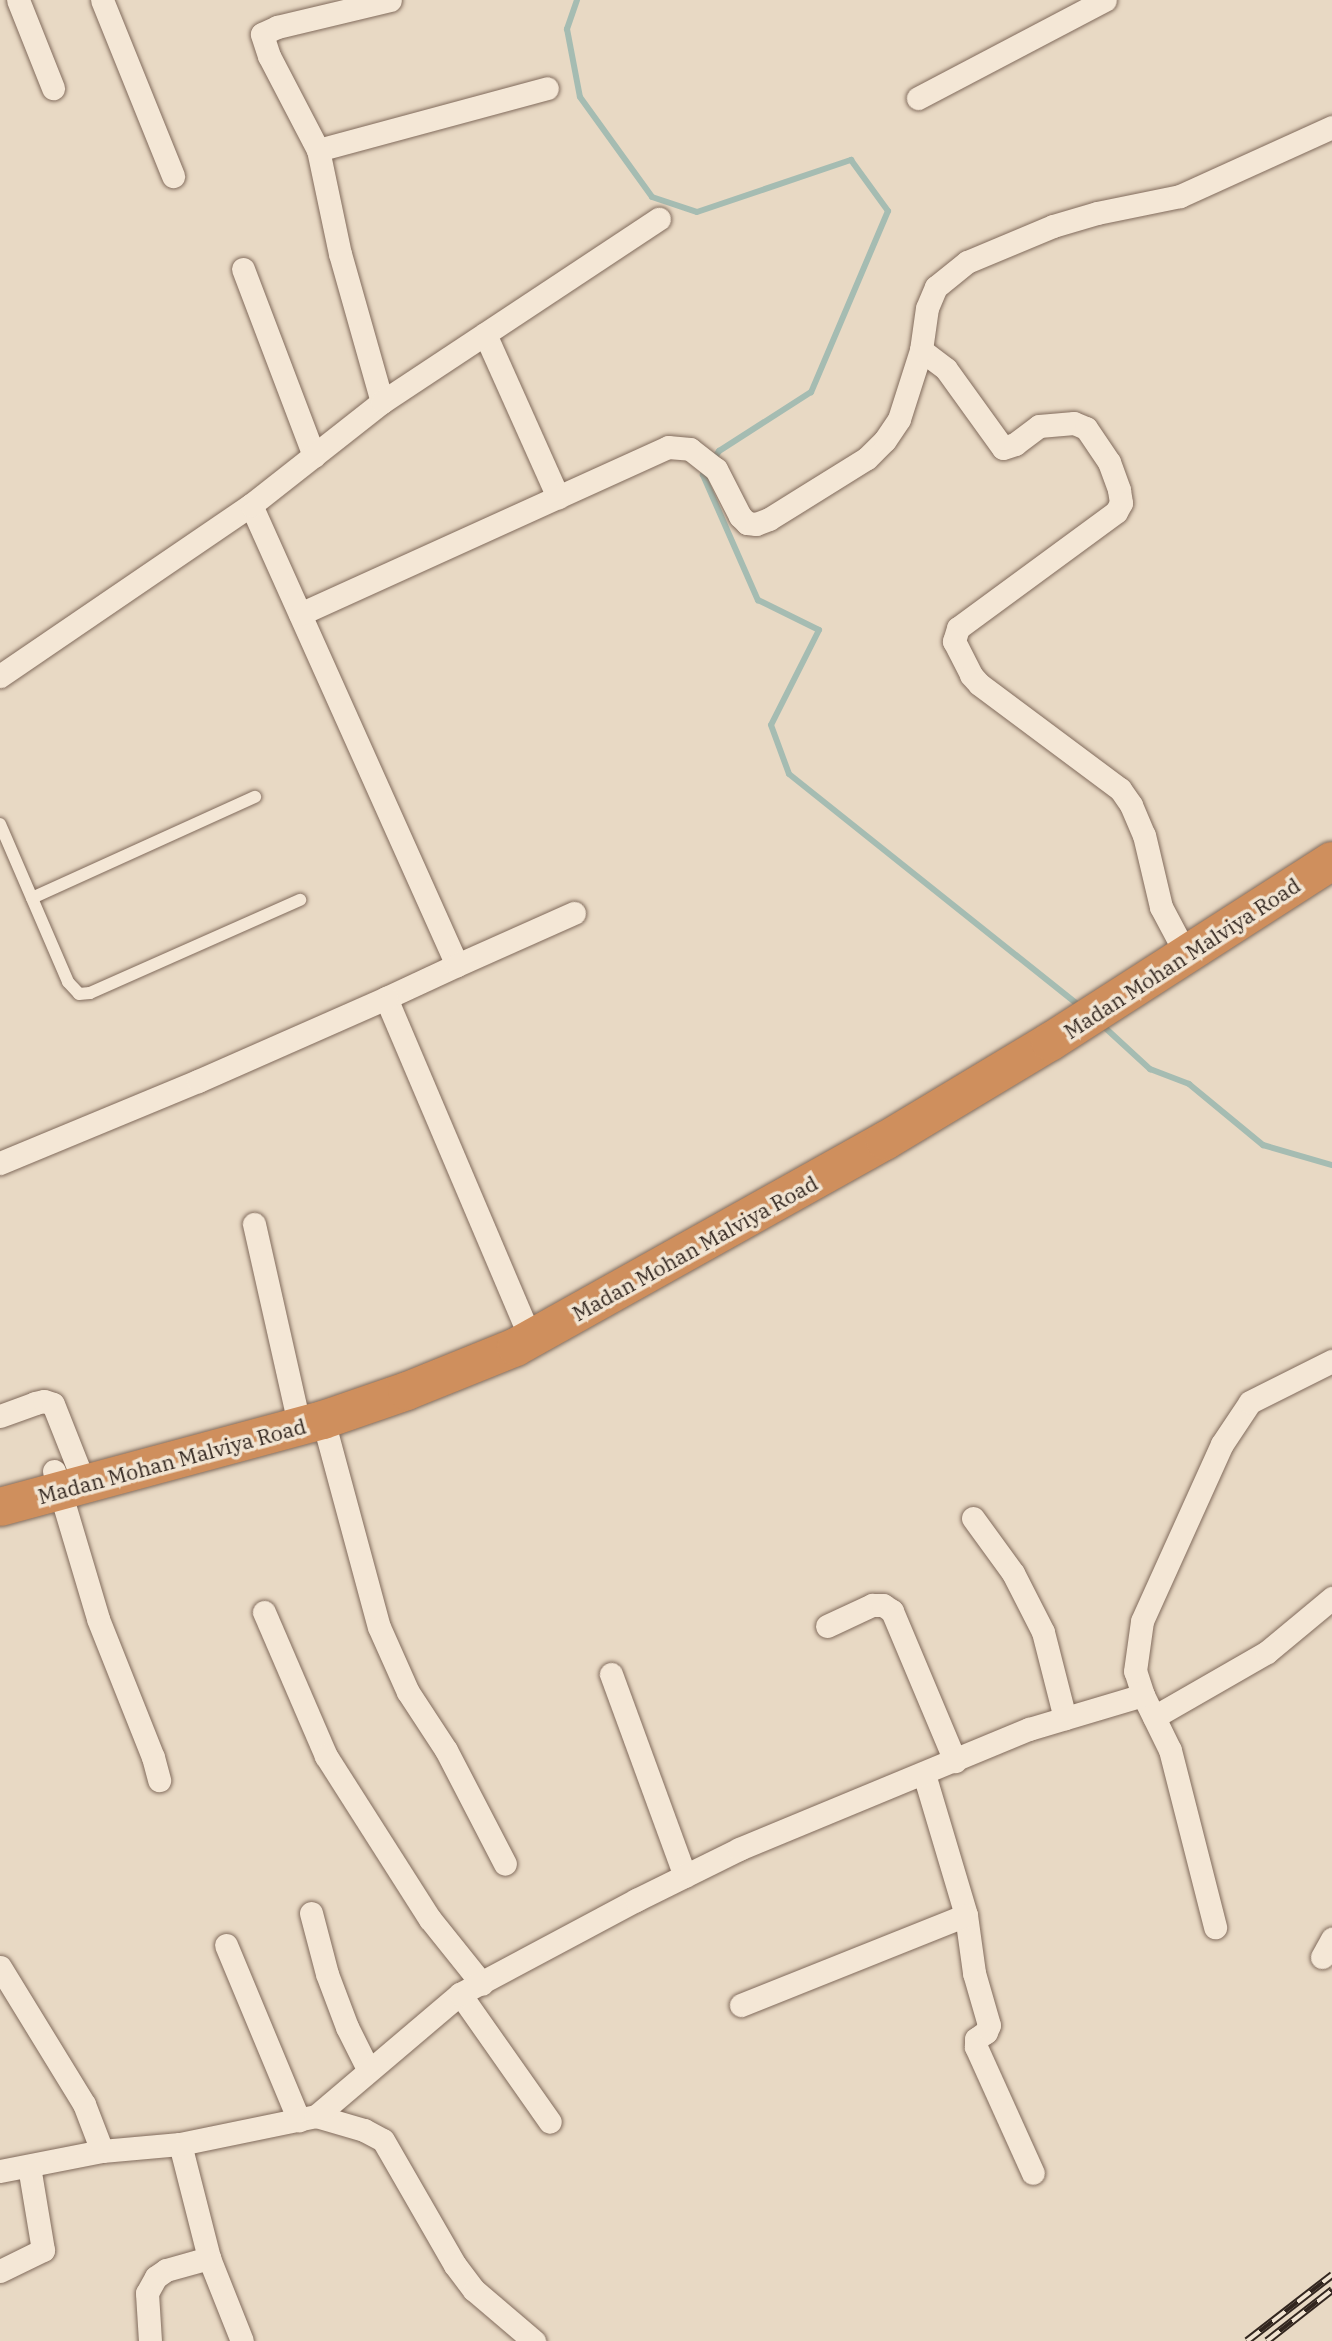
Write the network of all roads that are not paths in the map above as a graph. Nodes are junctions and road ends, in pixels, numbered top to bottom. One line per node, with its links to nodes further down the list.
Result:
1 (18, 0): 5 (street)
2 (103, 0): 10 (street)
3 (390, 0): 9 (street)
4 (1105, 0): 7 (street)
5 (53, 88)
6 (547, 88): 9 (street)
7 (918, 97)
8 (1332, 127): 14 (street)
9 (318, 150): 15 (street)
10 (173, 176)
11 (659, 219): 13 (street)
12 (243, 270): 16 (street)
13 (485, 334): 15 (street); 17 (street)
14 (921, 351): 17 (street); 28 (street)
15 (382, 402): 16 (street)
16 (314, 456): 18 (street)
17 (558, 496): 19 (street)
18 (251, 505): 19 (street); 20 (street)
19 (300, 614): 29 (street)
20 (0, 676)
21 (255, 797): 25 (lane)
22 (0, 824): 25 (lane)
23 (1332, 840): 28 (highway, Madan Mohan Malviya Road)
24 (1332, 862): 31 (highway, Madan Mohan Malviya Road)
25 (32, 898): 26 (lane)
26 (300, 900)
27 (574, 913): 29 (street)
28 (1179, 942): 31 (highway, Madan Mohan Malviya Road)
29 (457, 965): 30 (street)
30 (386, 998): 33 (street); 35 (street)
31 (1107, 998): 32 (highway, Madan Mohan Malviya Road)
32 (1043, 1038): 35 (highway, Madan Mohan Malviya Road); 37 (highway, Madan Mohan Malviya Road)
33 (0, 1163)
34 (254, 1224): 37 (street)
35 (522, 1319): 37 (highway, Madan Mohan Malviya Road)
36 (1332, 1361): 47 (street)
37 (309, 1413): 39 (highway, Madan Mohan Malviya Road); 53 (street)
38 (0, 1416): 39 (street)
39 (64, 1477): 40 (highway, Madan Mohan Malviya Road); 41 (highway, Madan Mohan Malviya Road); 52 (street)
40 (0, 1484)
41 (0, 1507)
42 (973, 1518): 49 (street)
43 (1332, 1598): 48 (street)
44 (264, 1612): 60 (street)
45 (827, 1626): 50 (street)
46 (611, 1674): 54 (street)
47 (1143, 1695): 48 (street); 49 (street)
48 (1154, 1717): 57 (street)
49 (1065, 1718): 50 (street)
50 (955, 1761): 51 (street)
51 (923, 1774): 54 (street); 56 (street)
52 (159, 1780)
53 (505, 1864)
54 (685, 1876): 60 (street)
55 (311, 1913): 63 (street)
56 (966, 1915): 62 (street); 70 (street)
57 (1215, 1927)
58 (226, 1945): 64 (street)
59 (0, 1966): 67 (street)
60 (482, 1984): 61 (street)
61 (460, 1994): 63 (street); 65 (street)
62 (741, 2005)
63 (368, 2069): 64 (street)
64 (307, 2118): 66 (street); 75 (street)
65 (550, 2122)
66 (180, 2144): 67 (street); 71 (street)
67 (102, 2151): 68 (street)
68 (29, 2166): 69 (street); 72 (street)
69 (0, 2171)
70 (1033, 2173)
71 (209, 2258): 73 (street); 74 (street)
72 (0, 2271)
73 (150, 2341)
74 (242, 2341)
75 (534, 2341)

